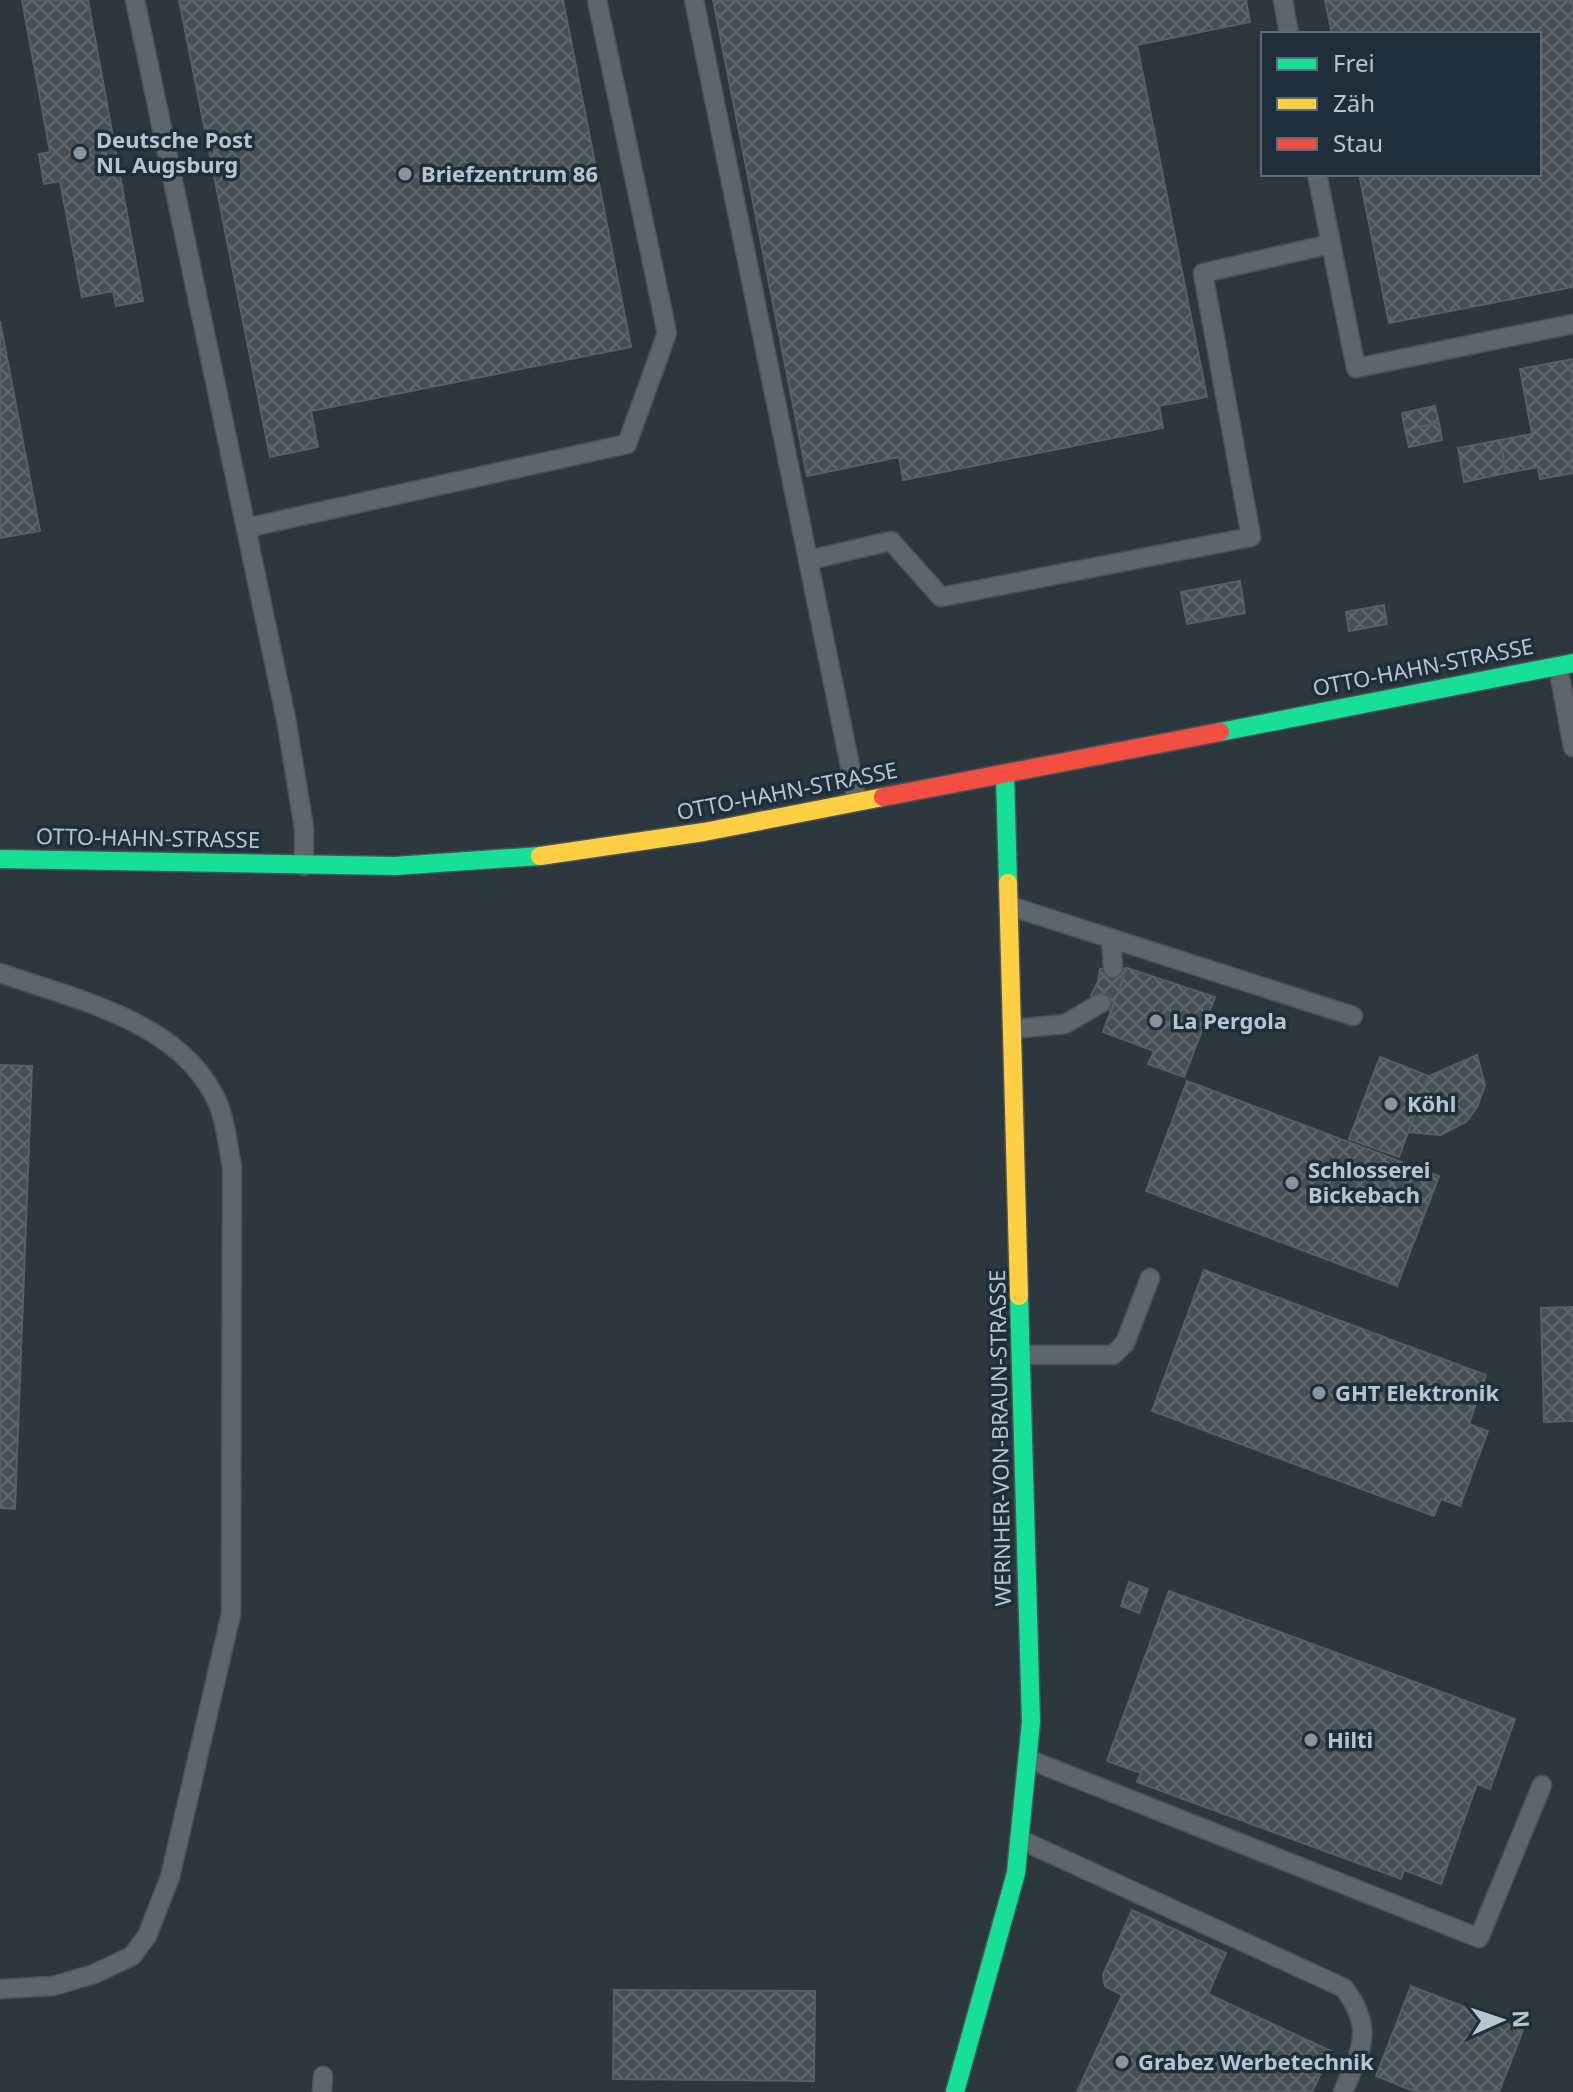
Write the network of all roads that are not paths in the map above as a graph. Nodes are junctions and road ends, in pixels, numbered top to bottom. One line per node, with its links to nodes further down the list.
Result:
1 (135, 0): 9 (lane)
2 (597, 0): 9 (lane)
3 (694, 0): 10 (lane)
4 (1283, 0): 5 (lane)
5 (1289, 32)
6 (1317, 176): 7 (lane)
7 (1331, 244): 8 (lane); 10 (lane)
8 (1573, 324)
9 (246, 528): 16 (lane)
10 (809, 560): 14 (lane)
11 (1566, 664): 12 (lane); 13 (street, OTTO-HAHN-STRASSE)
12 (1573, 747)
13 (1005, 774): 14 (street, OTTO-HAHN-STRASSE); 17 (street, WERNHER-VON-BRAUN-STRASSE)
14 (857, 800): 16 (street, OTTO-HAHN-STRASSE)
15 (0, 859): 16 (street, OTTO-HAHN-STRASSE)
16 (304, 866)
17 (1010, 906): 18 (lane); 23 (street, WERNHER-VON-BRAUN-STRASSE)
18 (1111, 938): 19 (lane); 22 (lane)
19 (1113, 968)
20 (0, 973): 29 (lane)
21 (1101, 1003): 23 (lane)
22 (1353, 1016)
23 (1013, 1029): 25 (street, WERNHER-VON-BRAUN-STRASSE)
24 (1150, 1278): 25 (lane)
25 (1021, 1355): 26 (street, WERNHER-VON-BRAUN-STRASSE)
26 (1028, 1759): 27 (lane); 28 (street, WERNHER-VON-BRAUN-STRASSE)
27 (1542, 1785)
28 (1019, 1839): 30 (street, WERNHER-VON-BRAUN-STRASSE); 31 (lane)
29 (0, 1989)
30 (955, 2092)
31 (1343, 2092)

